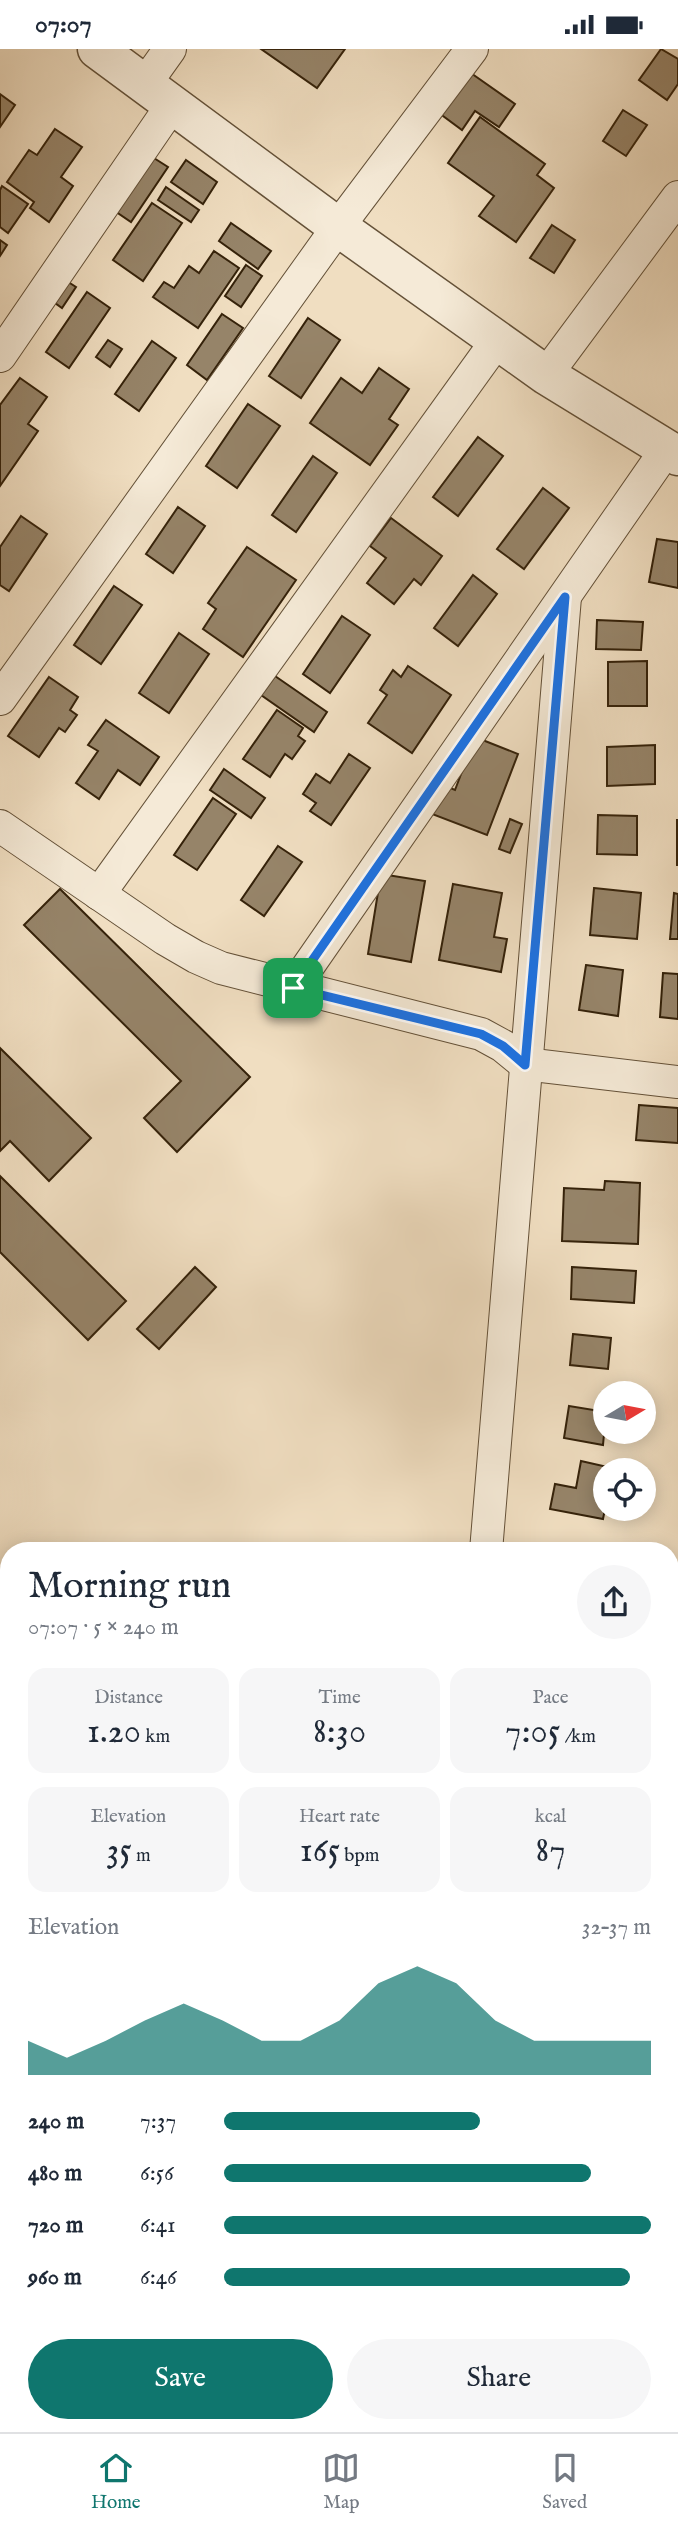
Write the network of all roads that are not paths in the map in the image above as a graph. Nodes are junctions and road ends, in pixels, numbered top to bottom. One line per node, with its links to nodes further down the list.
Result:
1 (97, 49): 4 (street)
2 (170, 49): 4 (street)
3 (472, 49): 6 (street)
4 (158, 95): 6 (street); 8 (street)
5 (678, 197): 9 (street)
6 (338, 227): 7 (street); 12 (street)
7 (498, 339): 9 (street); 14 (street)
8 (0, 356)
9 (546, 375): 10 (street)
10 (672, 453): 11 (street)
11 (565, 597): 15 (street); 16 (street)
12 (0, 699)
13 (0, 826): 14 (street)
14 (99, 894): 15 (street)
15 (293, 988): 16 (street)
16 (525, 1065): 17 (street); 18 (street)
17 (678, 1082)
18 (487, 1542)

